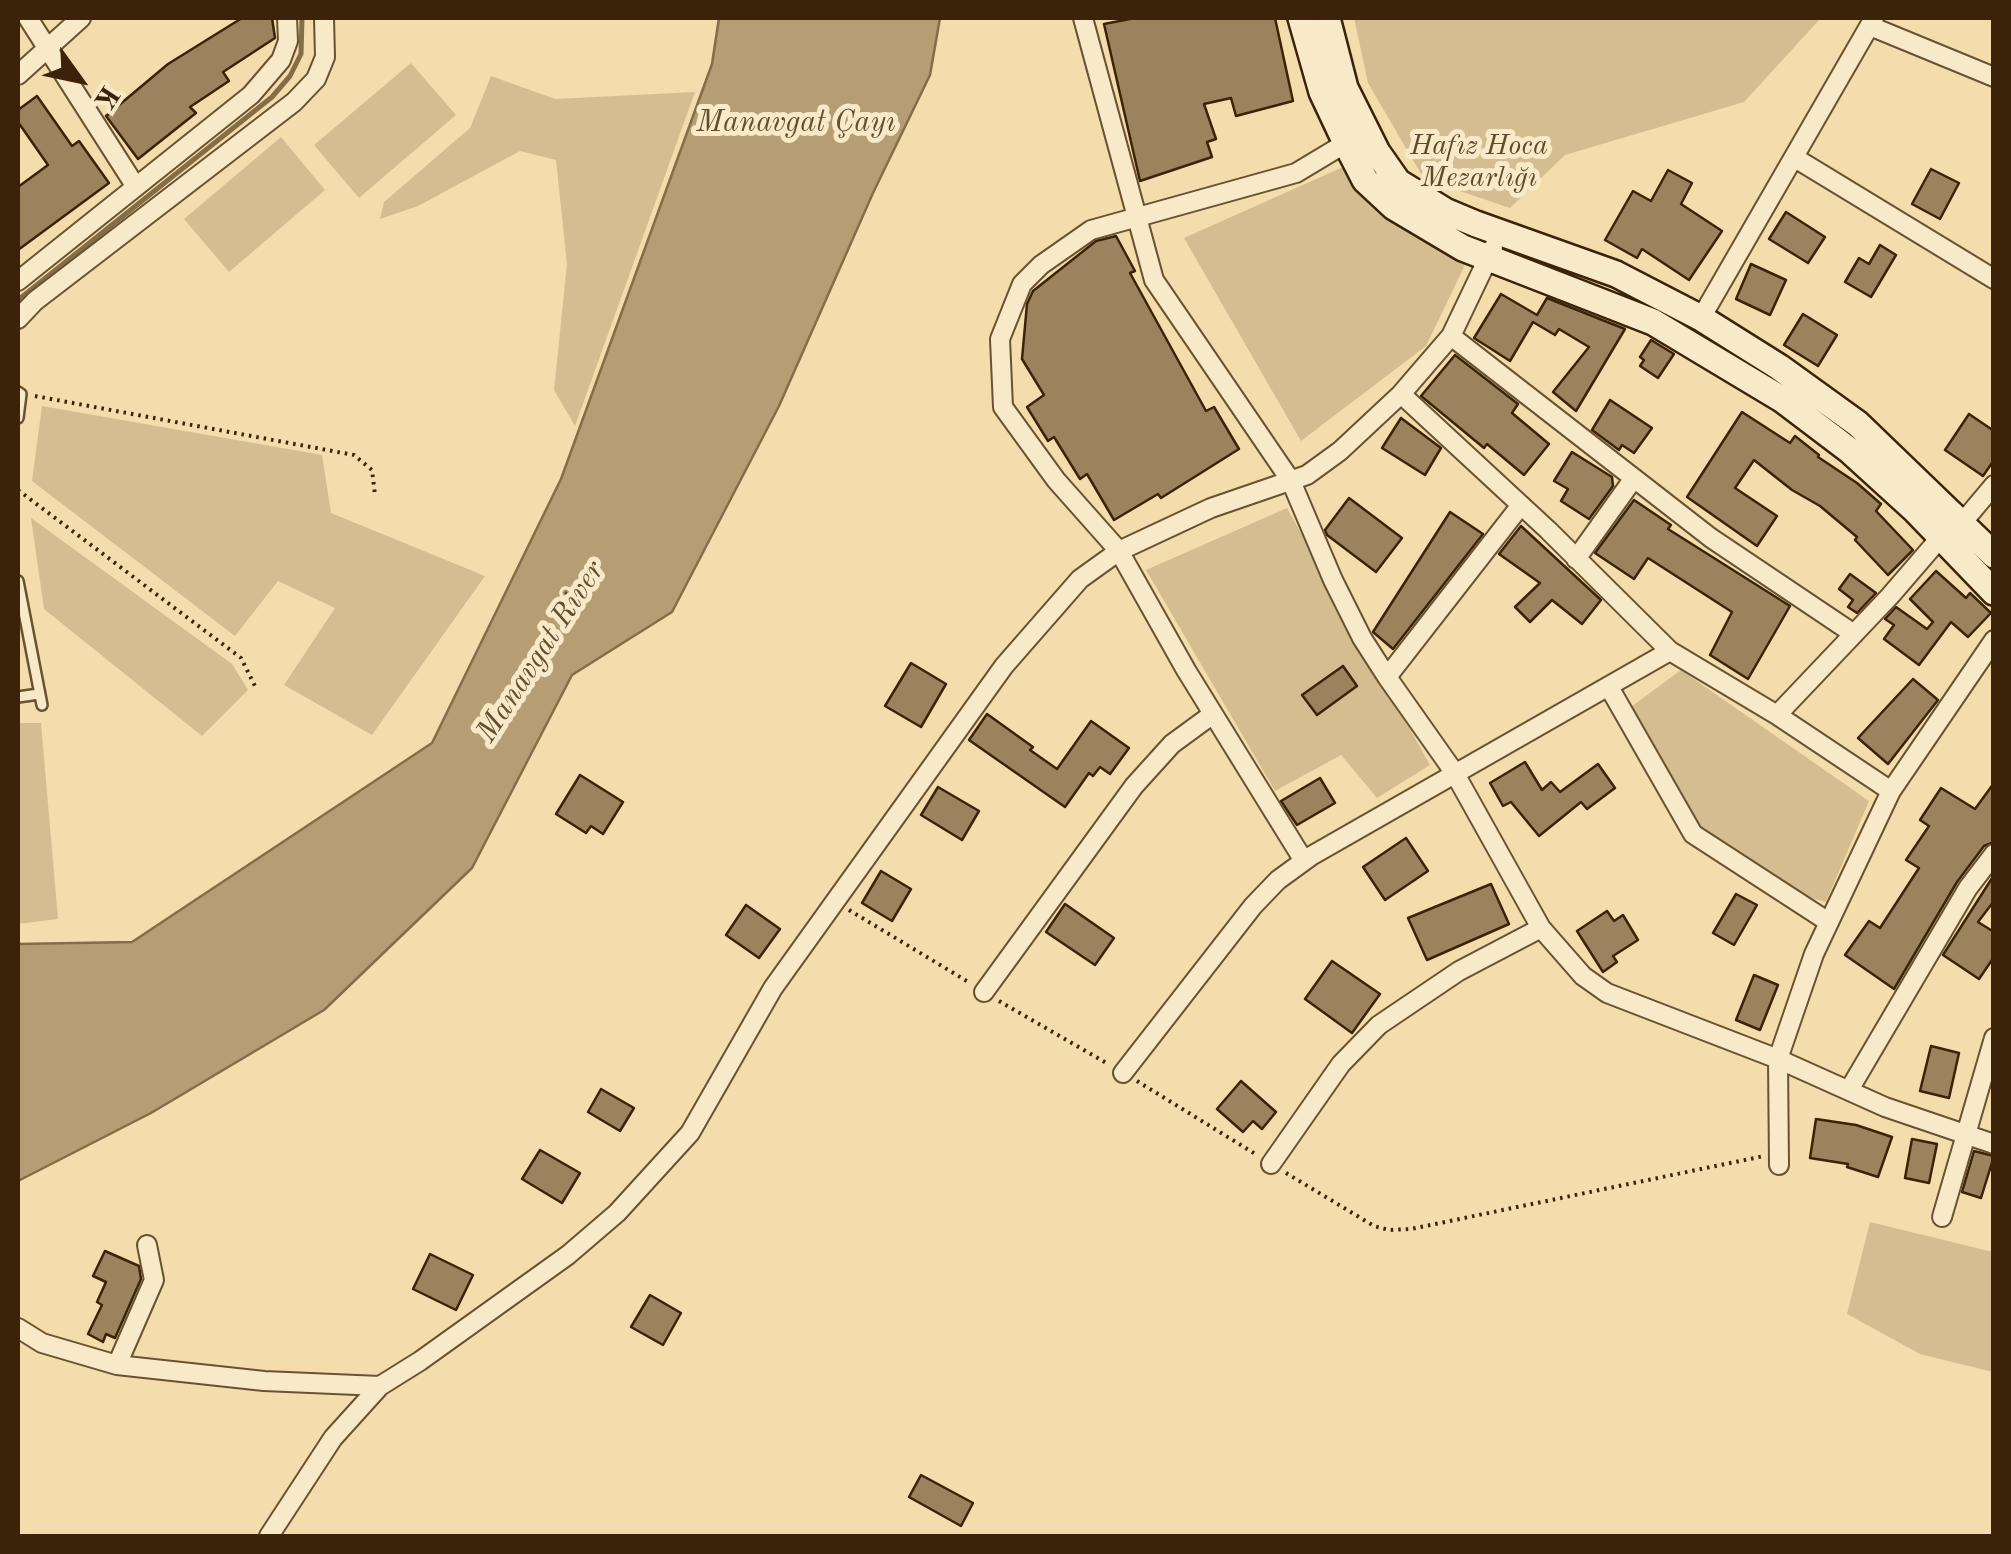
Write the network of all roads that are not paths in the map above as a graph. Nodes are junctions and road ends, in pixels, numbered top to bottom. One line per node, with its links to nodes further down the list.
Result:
1 (28, 18): 9 (street)
2 (81, 18): 9 (street)
3 (286, 18): 14 (street)
4 (324, 18): 21 (street)
5 (1082, 18): 15 (street)
6 (1301, 18): 12 (street)
7 (1326, 18): 16 (street)
8 (1872, 22): 11 (street); 13 (street)
9 (48, 49): 10 (street); 14 (street)
10 (18, 75)
11 (1994, 77)
12 (1346, 143): 15 (street); 17 (street)
13 (1795, 158): 18 (street); 20 (street)
14 (136, 187): 19 (street)
15 (1135, 218): 27 (street); 32 (street)
16 (1498, 233): 17 (street); 20 (street)
17 (1490, 259): 22 (street); 31 (street)
18 (1994, 278)
19 (18, 281)
20 (1701, 318): 30 (street)
21 (18, 319)
22 (1452, 336): 24 (street); 26 (street)
23 (19, 393): 25 (lane)
24 (1400, 394): 27 (street); 29 (street)
25 (18, 418)
26 (1634, 478): 34 (street); 37 (street)
27 (1291, 481): 32 (street); 40 (street)
28 (1994, 484): 30 (street)
29 (1520, 505): 34 (street); 40 (street)
30 (1962, 523): 33 (street)
31 (1940, 538): 36 (street); 37 (street)
32 (1119, 550): 43 (street); 64 (street)
33 (1994, 555)
34 (1576, 559): 39 (street)
35 (18, 581): 42 (lane)
36 (1994, 592)
37 (1854, 634): 44 (street)
38 (1994, 640): 46 (street)
39 (1670, 651): 41 (street); 44 (street)
40 (1387, 677): 45 (street)
41 (1610, 687): 45 (street); 49 (street)
42 (18, 696)
43 (1213, 714): 48 (street); 51 (street)
44 (1777, 714): 46 (street)
45 (1454, 772): 48 (street); 50 (street)
46 (1891, 792): 49 (street)
47 (1994, 854): 55 (street)
48 (1304, 861): 54 (street)
49 (1828, 922): 53 (street)
50 (1541, 928): 53 (street); 59 (street)
51 (984, 992)
52 (1994, 1038): 56 (street)
53 (1778, 1059): 55 (street); 58 (street)
54 (1123, 1072)
55 (1849, 1090): 56 (street)
56 (1965, 1134): 57 (street); 60 (street)
57 (1994, 1144)
58 (1779, 1159)
59 (1271, 1164)
60 (1942, 1217)
61 (148, 1246): 63 (street)
62 (18, 1328): 63 (street)
63 (116, 1365): 64 (street)
64 (380, 1386): 65 (street)
65 (269, 1536)

